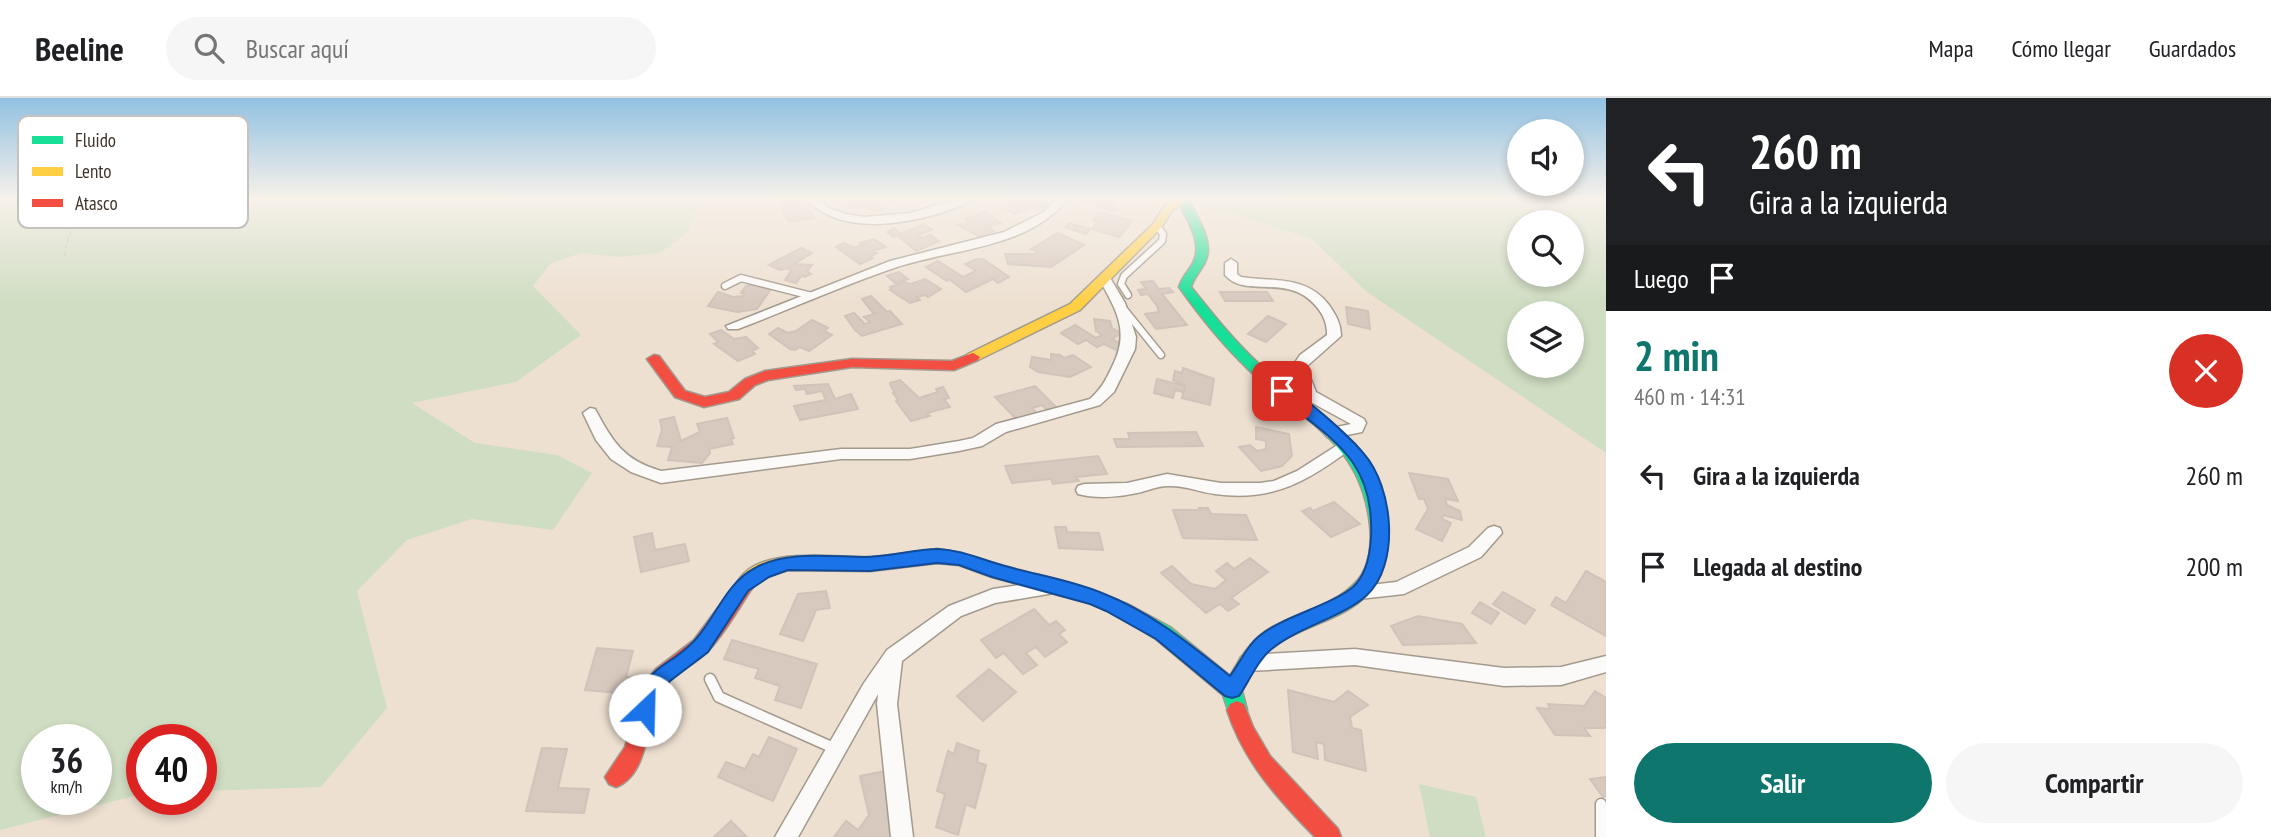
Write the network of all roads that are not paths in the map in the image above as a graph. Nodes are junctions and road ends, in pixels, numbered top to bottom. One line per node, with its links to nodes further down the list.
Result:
1 (1008, 233): 8 (street)
2 (1150, 233): 6 (street)
3 (1163, 233): 9 (lane)
4 (1197, 233): 14 (street)
5 (1231, 263): 14 (street)
6 (1105, 279): 9 (street); 12 (street)
7 (724, 286): 8 (lane)
8 (812, 296): 10 (street)
9 (1124, 299): 11 (lane); 13 (street)
10 (733, 326)
11 (1161, 355)
12 (654, 359)
13 (590, 413)
14 (1332, 433): 15 (street)
15 (1347, 444): 16 (street); 19 (street)
16 (1084, 490)
17 (1494, 533): 19 (street)
18 (1058, 587): 20 (street); 24 (street); 26 (street)
19 (1359, 592): 21 (street)
20 (894, 656): 25 (street); 29 (street)
21 (1248, 663): 22 (street); 24 (street)
22 (1606, 664)
23 (710, 680): 25 (lane)
24 (1232, 690): 30 (street)
25 (836, 749): 28 (street)
26 (615, 777)
27 (1601, 804): 31 (lane)
28 (786, 837)
29 (902, 837)
30 (1330, 837)
31 (1601, 837)

